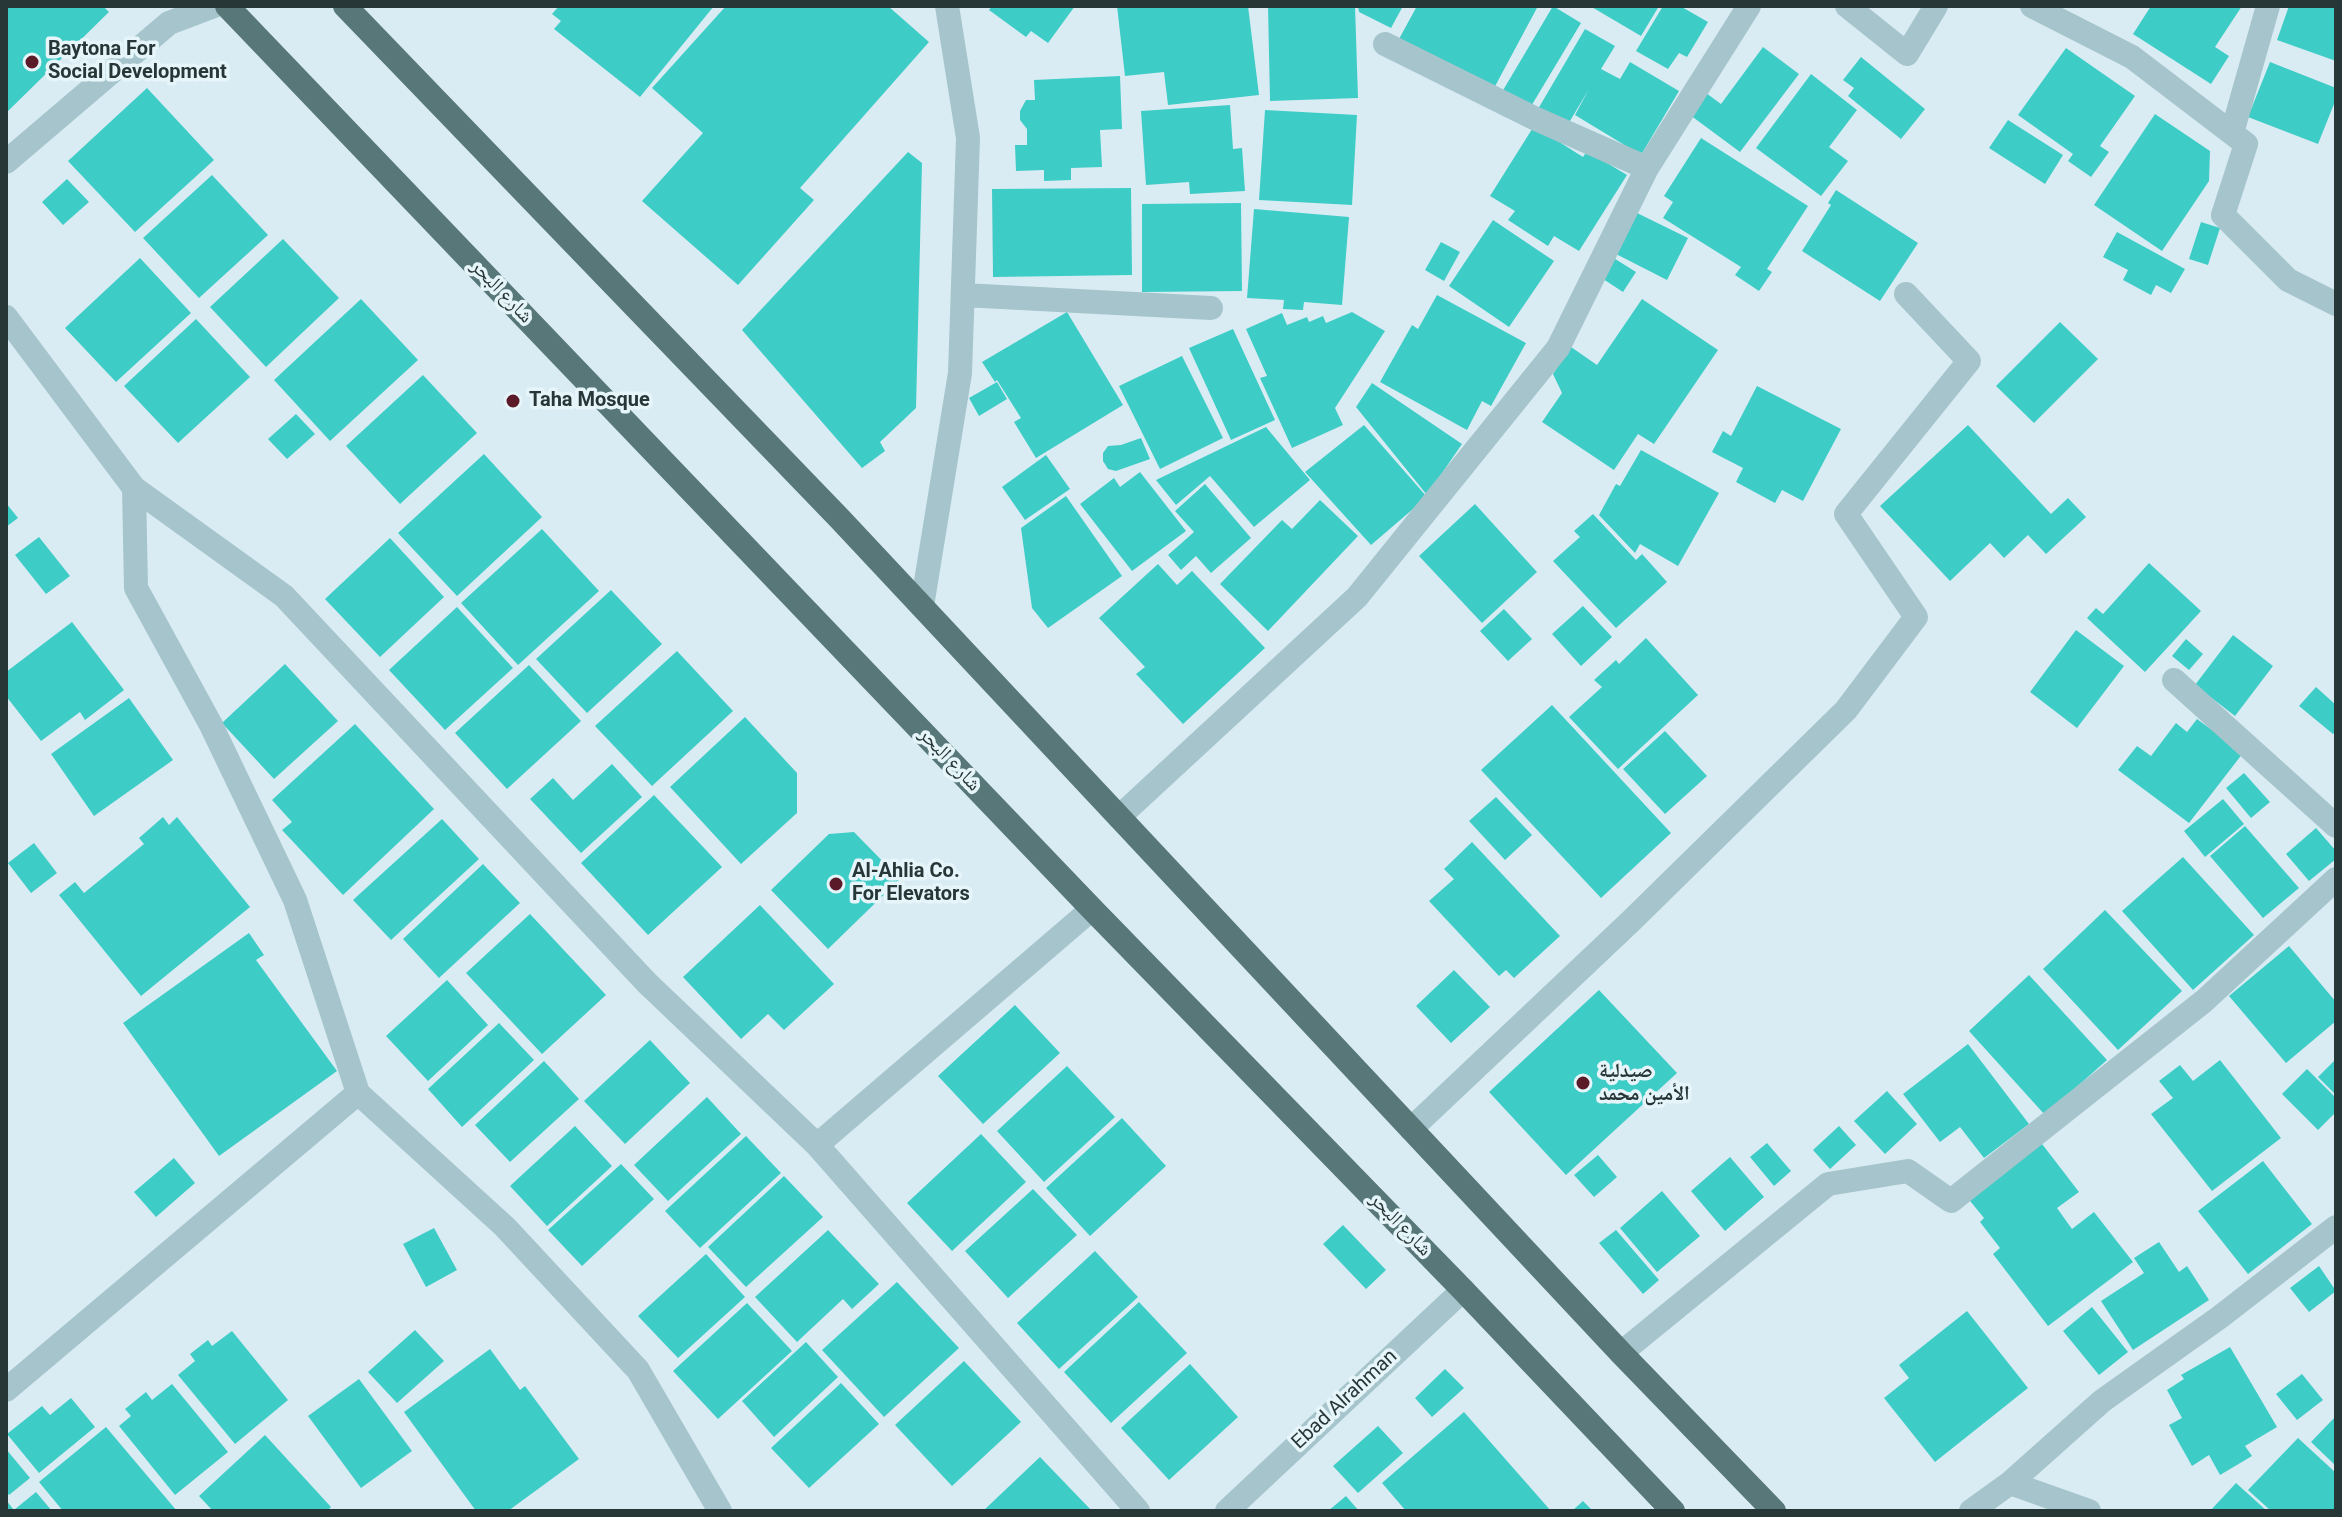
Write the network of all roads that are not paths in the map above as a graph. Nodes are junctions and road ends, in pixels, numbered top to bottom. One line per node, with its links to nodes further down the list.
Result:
1 (214, 6): 12 (street)
2 (227, 6): 25 (main road, شارع البحر)
3 (345, 6): 20 (main road)
4 (947, 6): 15 (street)
5 (1749, 6): 13 (street)
6 (1847, 6): 7 (street)
7 (1936, 6)
8 (2032, 6): 11 (street)
9 (2268, 6): 11 (street)
10 (1385, 44): 13 (street)
11 (2232, 133): 16 (street)
12 (6, 162)
13 (1647, 168): 22 (street)
14 (1906, 294): 27 (street)
15 (963, 295): 17 (street); 20 (street)
16 (2336, 304)
17 (1211, 308)
18 (6, 317): 19 (street)
19 (134, 488): 26 (street); 28 (street)
20 (922, 606): 22 (main road)
21 (2174, 680): 23 (street)
22 (1119, 817): 27 (main road)
23 (2336, 826)
24 (2336, 879): 31 (street)
25 (1092, 909): 28 (street); 30 (main road, شارع البحر)
26 (358, 1093): 32 (street); 34 (street)
27 (1411, 1129): 31 (main road)
28 (817, 1145): 35 (street)
29 (2336, 1227): 33 (street)
30 (1463, 1290): 36 (street, Ebad Alrahman); 37 (main road, شارع البحر)
31 (1621, 1353): 38 (main road)
32 (6, 1390)
33 (2010, 1483): 39 (street); 40 (street)
34 (720, 1511)
35 (1138, 1511)
36 (1227, 1511)
37 (1673, 1511)
38 (1774, 1511)
39 (1971, 1511)
40 (2089, 1511)

